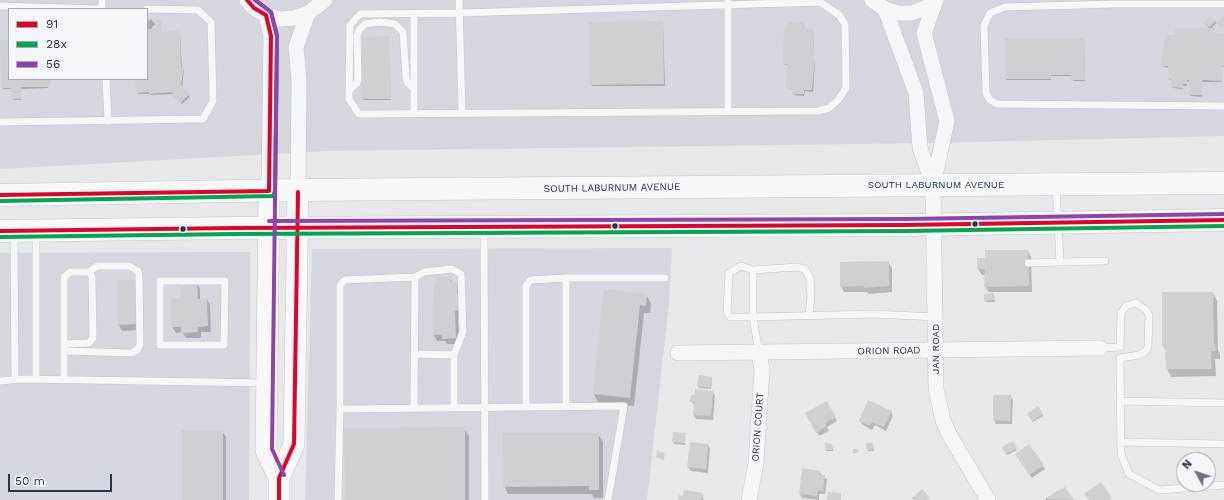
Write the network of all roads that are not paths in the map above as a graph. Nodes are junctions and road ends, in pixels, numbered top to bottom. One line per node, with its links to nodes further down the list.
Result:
1 (247, 0): 15 (street)
2 (459, 0): 13 (lane)
3 (872, 0): 12 (street)
4 (936, 0): 12 (street); 27 (street)
5 (728, 2): 13 (lane); 20 (lane); 20 (lane)
6 (1115, 2): 8 (lane); 19 (lane)
7 (318, 4): 15 (street); 28 (street)
8 (1224, 4)
9 (0, 6): 10 (lane)
10 (65, 8)
11 (148, 9): 23 (lane)
12 (885, 10): 27 (street)
13 (460, 13): 14 (lane); 22 (lane)
14 (414, 14): 17 (lane); 18 (lane)
15 (266, 16): 29 (street)
16 (106, 80): 23 (lane)
17 (414, 89): 18 (lane); 21 (lane)
18 (349, 90): 21 (lane)
19 (1224, 106)
20 (728, 111): 22 (lane)
21 (414, 113): 22 (lane)
22 (462, 113)
23 (108, 120): 24 (lane)
24 (0, 122)
25 (1224, 183): 26 (main road, SOUTH LABURNUM AVENUE)
26 (1056, 184): 27 (main road, SOUTH LABURNUM AVENUE); 32 (lane)
27 (933, 185): 28 (main road, SOUTH LABURNUM AVENUE); 33 (street, JAN ROAD)
28 (298, 190): 29 (main road, SOUTH LABURNUM AVENUE); 36 (street)
29 (269, 191): 30 (main road, SOUTH LABURNUM AVENUE); 34 (street)
30 (0, 195)
31 (1224, 220): 32 (main road)
32 (1058, 223): 33 (main road); 40 (lane)
33 (935, 224): 35 (main road); 49 (street, JAN ROAD)
34 (269, 227): 36 (main road); 38 (main road); 64 (street)
35 (484, 227): 36 (main road); 67 (lane)
36 (298, 228): 75 (street)
37 (7, 231): 38 (main road); 61 (lane)
38 (36, 231): 60 (lane)
39 (1105, 261): 40 (lane)
40 (1060, 262): 41 (lane)
41 (1028, 263)
42 (753, 270): 47 (lane); 48 (lane); 48 (lane)
43 (89, 272): 52 (lane); 52 (lane); 52 (lane)
44 (415, 277): 55 (lane); 58 (lane); 72 (lane)
45 (566, 278): 46 (lane); 68 (lane); 69 (lane)
46 (665, 278)
47 (809, 316): 48 (lane); 49 (lane)
48 (753, 317): 57 (lane)
49 (936, 317): 54 (street, JAN ROAD)
50 (160, 345): 50 (lane)
51 (1120, 347): 53 (lane); 59 (lane); 59 (lane)
52 (65, 348): 62 (lane)
53 (1100, 348): 54 (street, ORION ROAD)
54 (936, 350): 57 (street, ORION ROAD); 82 (street, JAN ROAD)
55 (414, 354): 58 (lane); 70 (lane)
56 (678, 354): 57 (street, ORION ROAD)
57 (759, 354): 81 (street, ORION COURT)
58 (454, 355): 71 (lane)
59 (1120, 358): 65 (lane)
60 (36, 379): 61 (lane); 62 (lane)
61 (15, 380): 63 (lane)
62 (64, 380): 64 (lane)
63 (0, 381)
64 (267, 383): 75 (street)
65 (1120, 401): 66 (lane); 73 (lane)
66 (1224, 403)
67 (485, 406): 68 (lane); 71 (lane); 79 (lane)
68 (526, 406): 69 (lane)
69 (566, 406): 80 (lane)
70 (414, 407): 71 (lane); 72 (lane)
71 (454, 407)
72 (340, 408): 78 (lane)
73 (1121, 442): 74 (lane); 76 (lane)
74 (1224, 444)
75 (278, 478): 77 (street)
76 (1224, 486)
77 (279, 500)
78 (338, 500)
79 (485, 500)
80 (608, 500)
81 (749, 500)
82 (988, 500)

